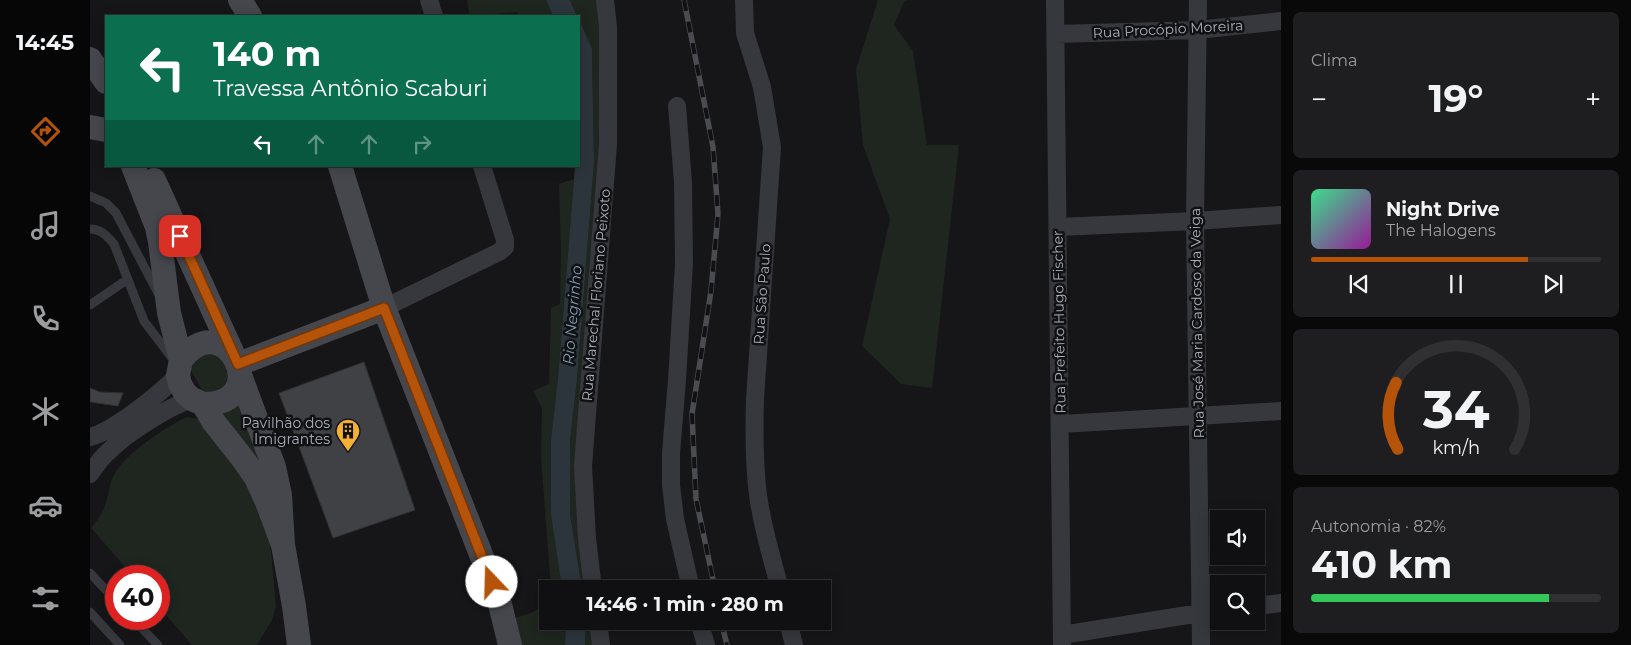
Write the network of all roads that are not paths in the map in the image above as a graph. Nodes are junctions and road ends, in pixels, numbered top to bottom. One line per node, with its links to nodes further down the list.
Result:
1 (240, 0): 7 (main road)
2 (429, 0): 8 (street)
3 (605, 0): 40 (street, Rua Marechal Floriano Peixoto)
4 (744, 0): 42 (street, Rua São Paulo)
5 (1056, 0): 11 (street, Rua Prefeito Hugo Fischer)
6 (1198, 0): 10 (street, Rua José Maria Cardoso da Veiga)
7 (249, 15)
8 (434, 15)
9 (1281, 21): 10 (street, Rua Procópio Moreira)
10 (1198, 30): 11 (street, Rua Procópio Moreira); 23 (street, Rua José Maria Cardoso da Veiga)
11 (1056, 34): 24 (street, Rua Prefeito Hugo Fischer)
12 (90, 59): 13 (main road)
13 (105, 81)
14 (677, 106): 41 (street)
15 (90, 128): 16 (main road)
16 (105, 130)
17 (133, 167): 29 (main road)
18 (148, 167): 30 (main road)
19 (340, 167): 28 (main road)
20 (482, 167): 28 (street)
21 (90, 196): 29 (lane)
22 (1281, 214): 23 (street)
23 (1195, 221): 24 (street); 34 (street, Rua José Maria Cardoso da Veiga)
24 (1058, 227): 35 (street, Rua Prefeito Hugo Fischer)
25 (90, 229): 26 (lane)
26 (128, 279): 27 (lane); 31 (lane)
27 (90, 305)
28 (384, 308): 30 (main road); 57 (main road)
29 (169, 313): 31 (main road)
30 (237, 364): 31 (main road); 32 (main road); 38 (main road)
31 (179, 367): 32 (main road); 36 (street)
32 (198, 401): 37 (street); 38 (main road)
33 (1281, 411): 34 (street)
34 (1197, 417): 35 (street); 48 (street, Rua José Maria Cardoso da Veiga)
35 (1061, 424): 53 (street, Rua Prefeito Hugo Fischer)
36 (90, 437)
37 (90, 474)
38 (282, 545): 54 (main road)
39 (90, 574): 43 (lane)
40 (592, 580)
41 (688, 580)
42 (778, 580)
43 (105, 590)
44 (1281, 603): 45 (street)
45 (1265, 605)
46 (1210, 611): 48 (street)
47 (90, 612): 55 (lane)
48 (1200, 612): 53 (street); 61 (street, Rua José Maria Cardoso da Veiga)
49 (144, 630): 56 (lane)
50 (599, 630): 58 (street)
51 (702, 630): 59 (street)
52 (790, 630): 60 (street)
53 (1062, 640)
54 (294, 643)
55 (120, 645)
56 (158, 645)
57 (510, 645)
58 (601, 645)
59 (706, 645)
60 (794, 645)
61 (1201, 645)

